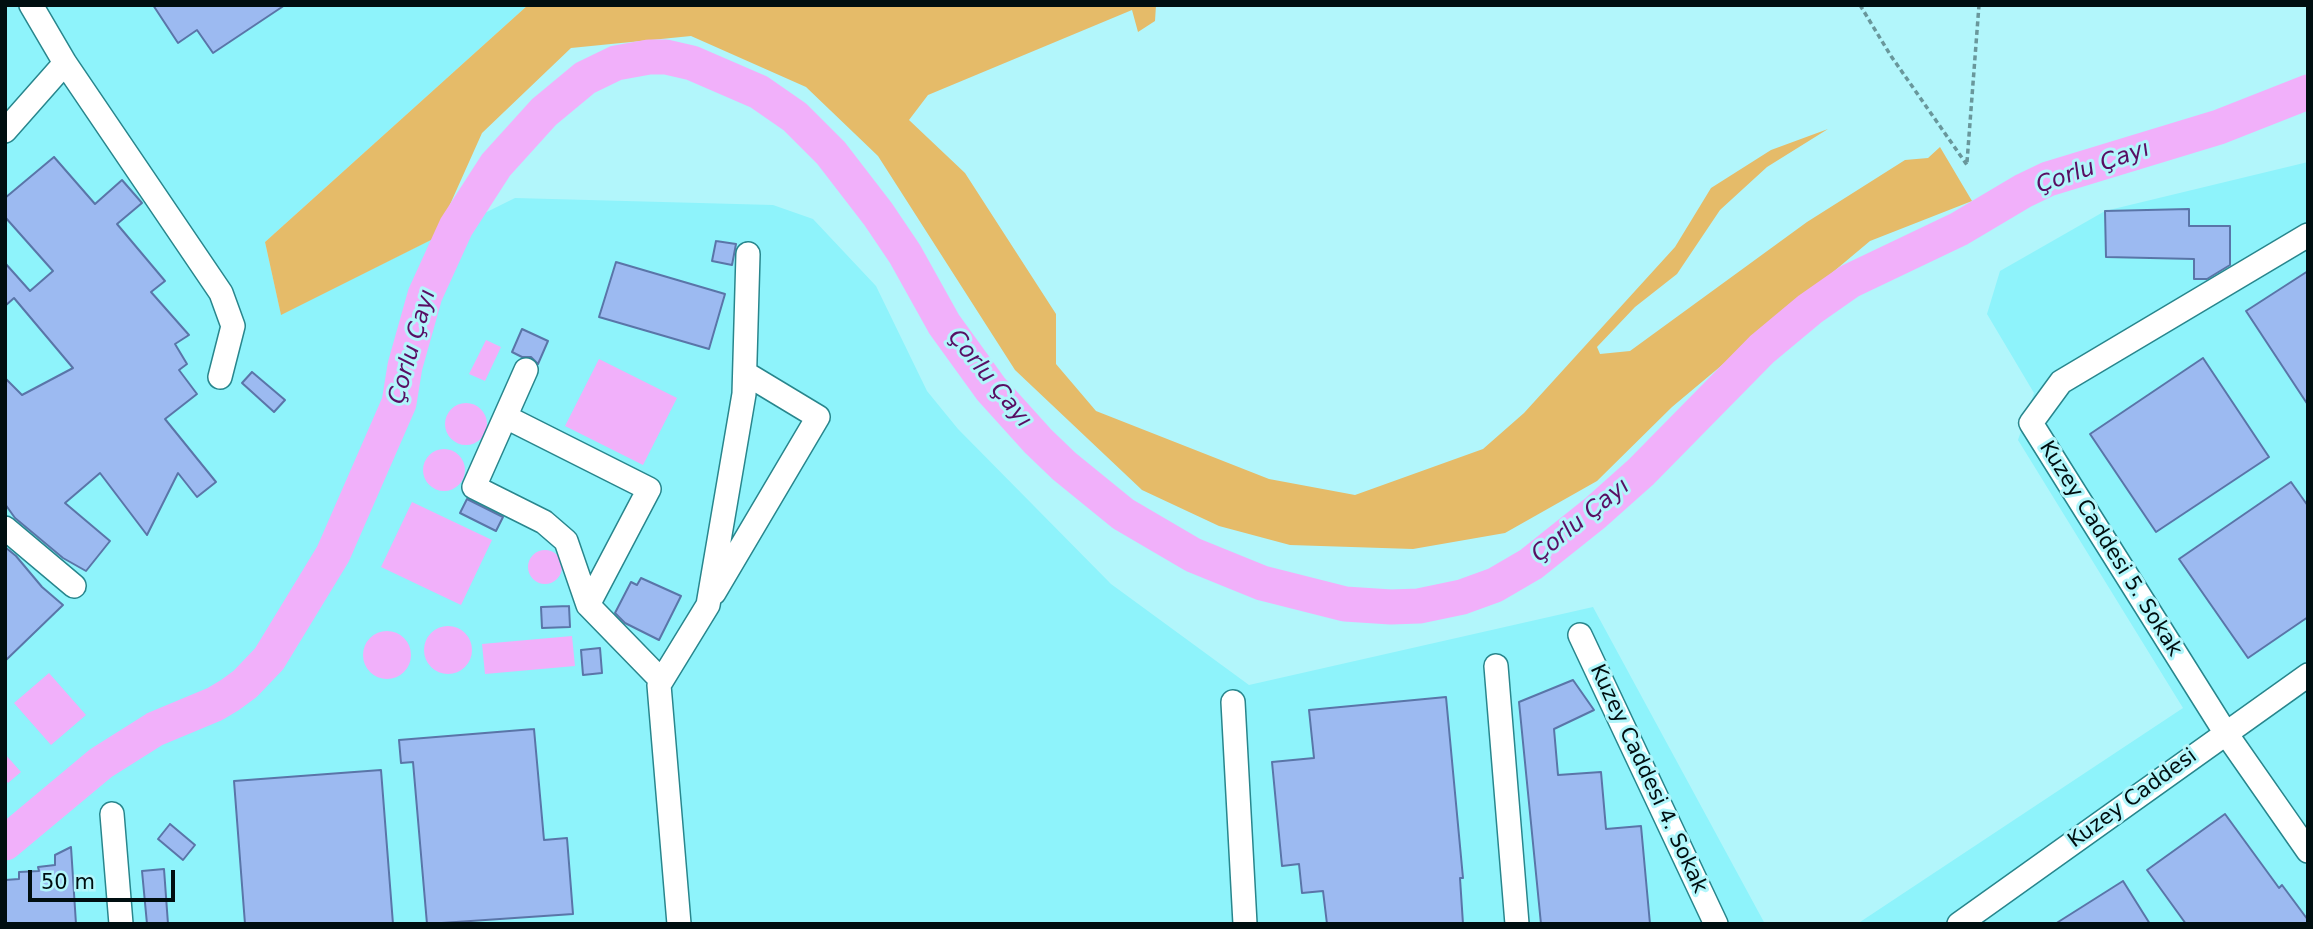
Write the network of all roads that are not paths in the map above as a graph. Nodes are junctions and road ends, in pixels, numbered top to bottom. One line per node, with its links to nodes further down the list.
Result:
1 (31, 5): 2 (street)
2 (65, 63): 3 (street); 8 (street)
3 (5, 131)
4 (2308, 235): 19 (street, Kuzey Caddesi 5. Sokak)
5 (748, 254): 7 (street)
6 (526, 370): 9 (street)
7 (745, 373): 13 (street); 13 (street)
8 (220, 377)
9 (506, 417): 12 (street); 12 (street)
10 (5, 528): 11 (street)
11 (75, 586)
12 (588, 605): 17 (street)
13 (708, 605): 17 (street)
14 (1580, 635): 26 (street, Kuzey Caddesi 4. Sokak)
15 (1496, 666): 25 (street)
16 (2308, 675): 19 (street, Kuzey Caddesi)
17 (661, 680): 23 (street)
18 (1233, 702): 24 (street)
19 (2225, 732): 21 (street, Kuzey Caddesi 5. Sokak); 27 (street, Kuzey Caddesi)
20 (112, 814): 22 (street)
21 (2308, 851)
22 (121, 924)
23 (679, 924)
24 (1245, 924)
25 (1517, 924)
26 (1716, 924)
27 (1959, 924)

